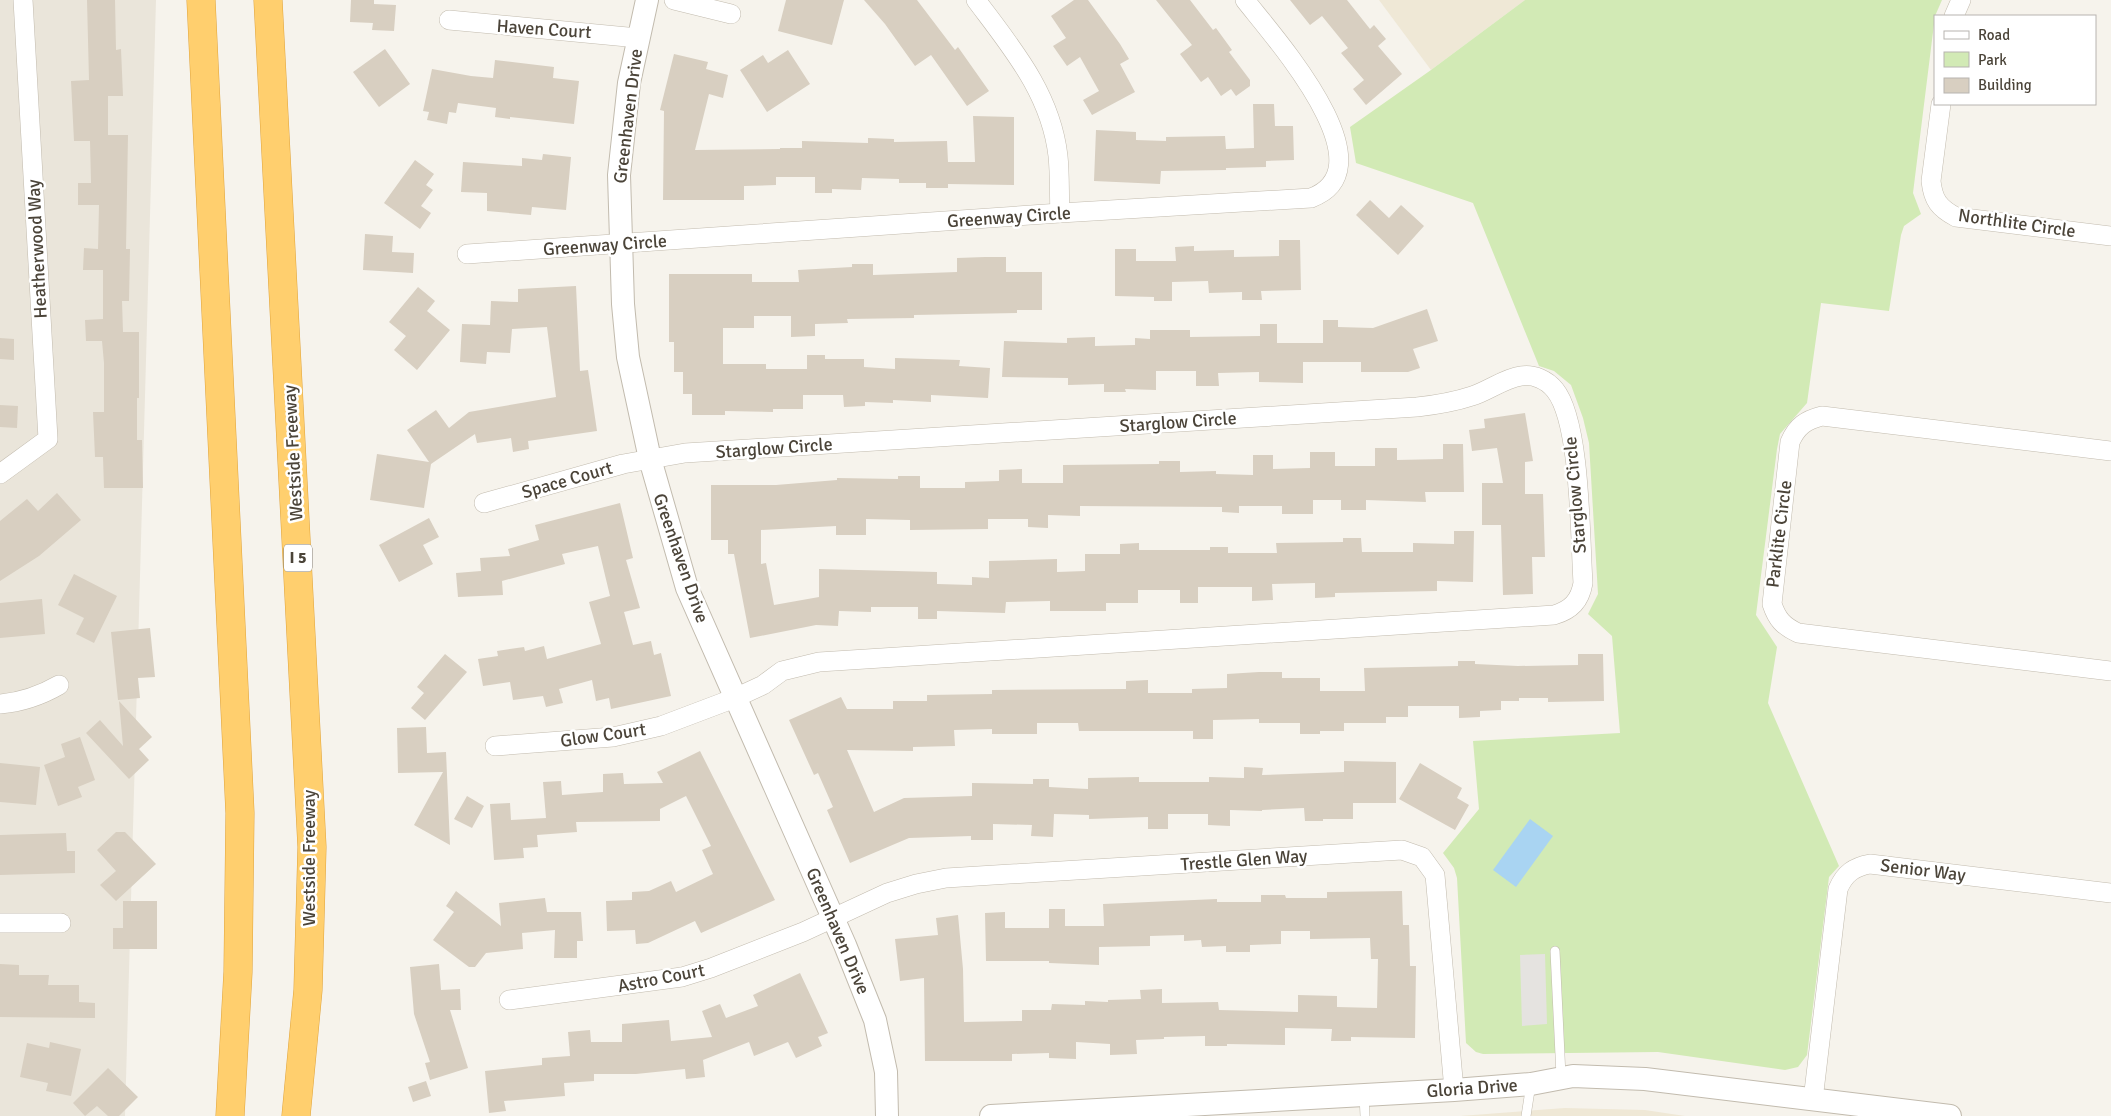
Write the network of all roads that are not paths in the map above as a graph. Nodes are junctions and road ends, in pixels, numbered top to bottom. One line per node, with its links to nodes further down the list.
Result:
1 (23, 0): 20 (street, Heatherwood Way)
2 (201, 0): 38 (highway)
3 (268, 0): 39 (highway, Westside Freeway / I 5)
4 (647, 0): 12 (street, Greenhaven Drive)
5 (674, 0): 9 (street)
6 (976, 0): 14 (street)
7 (1245, 0): 14 (street, Greenway Circle)
8 (1961, 0): 10 (street)
9 (731, 14)
10 (1954, 15)
11 (449, 20): 12 (street, Haven Court)
12 (638, 38): 16 (street, Greenhaven Drive)
13 (1941, 105): 15 (street, Northlite Circle)
14 (1060, 213): 16 (street, Greenway Circle)
15 (2111, 236)
16 (621, 245): 17 (street, Greenway Circle); 19 (street, Greenhaven Drive)
17 (467, 254)
18 (2111, 451): 22 (street, Parklite Circle)
19 (650, 459): 21 (street, Space Court); 24 (street, Greenhaven Drive); 24 (street, Starglow Circle)
20 (0, 474)
21 (484, 503)
22 (2111, 671)
23 (59, 685): 25 (street)
24 (735, 698): 26 (street, Glow Court); 28 (street, Greenhaven Drive)
25 (0, 704)
26 (495, 746)
27 (2111, 893): 36 (street, Senior Way)
28 (833, 919): 32 (street, Astro Court); 35 (street, Trestle Glen Way); 40 (street, Greenhaven Drive)
29 (61, 922): 30 (street)
30 (0, 923)
31 (1555, 951): 33 (lane)
32 (509, 1000)
33 (1561, 1076): 34 (street, Gloria Drive); 36 (street, Gloria Drive)
34 (1532, 1084): 35 (street, Gloria Drive); 42 (lane)
35 (1454, 1090): 37 (street, Gloria Drive)
36 (1813, 1100): 43 (street, Gloria Drive)
37 (1364, 1105): 41 (street, Gloria Drive)
38 (230, 1116)
39 (296, 1116)
40 (887, 1116)
41 (991, 1116)
42 (1526, 1116)
43 (1950, 1116)

